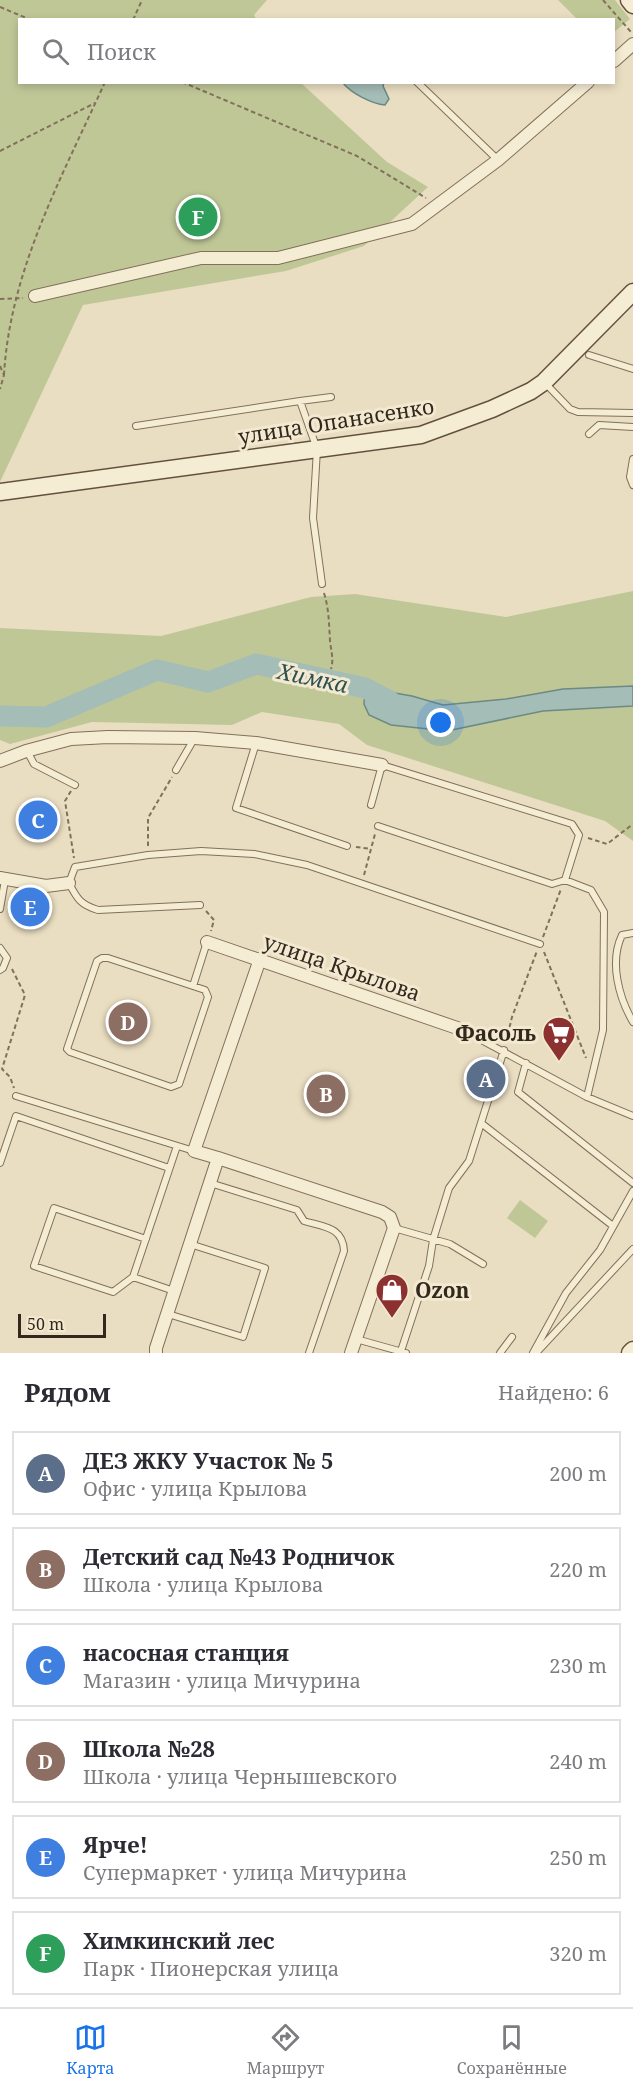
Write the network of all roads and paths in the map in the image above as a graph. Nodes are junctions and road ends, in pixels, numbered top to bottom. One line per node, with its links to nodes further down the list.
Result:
1 (142, 0): 7 (path)
2 (603, 0): 8 (path)
3 (629, 0): 4 (street)
4 (633, 5)
5 (0, 7): 6 (path)
6 (26, 18)
7 (134, 18)
8 (633, 34)
9 (633, 44): 10 (street)
10 (615, 60)
11 (104, 84): 15 (path)
12 (187, 84): 18 (path)
13 (419, 84): 17 (lane)
14 (586, 84): 17 (street)
15 (95, 103): 16 (path); 22 (path)
16 (0, 151)
17 (498, 160): 18 (street)
18 (439, 206): 20 (street)
19 (633, 292): 27 (street, улица Опанасенко)
20 (34, 296): 22 (path)
21 (0, 299): 22 (path)
22 (15, 299): 26 (path)
23 (589, 355): 25 (lane)
24 (0, 366): 26 (path)
25 (633, 369)
26 (4, 375): 28 (path)
27 (544, 382): 31 (lane); 35 (street, улица Опанасенко)
28 (0, 389)
29 (331, 397): 30 (lane)
30 (300, 402): 32 (lane); 35 (lane)
31 (633, 413)
32 (136, 426)
33 (633, 427): 34 (lane)
34 (589, 435)
35 (317, 449): 38 (street, улица Опанасенко); 39 (lane)
36 (633, 459): 37 (lane)
37 (633, 485)
38 (0, 492)
39 (322, 584): 40 (path)
40 (331, 669)
41 (195, 738): 42 (street); 43 (street); 46 (lane)
42 (256, 743): 45 (street); 53 (lane)
43 (27, 751): 44 (street); 47 (lane)
44 (0, 761)
45 (382, 765): 49 (lane); 52 (lane)
46 (176, 770): 55 (path)
47 (75, 785)
48 (65, 801): 56 (path)
49 (371, 805)
50 (633, 824): 52 (path)
51 (378, 826): 54 (path); 58 (lane)
52 (579, 835): 58 (lane)
53 (347, 846): 54 (path)
54 (371, 849): 60 (path)
55 (148, 855): 56 (lane); 60 (lane)
56 (75, 867): 59 (lane)
57 (3, 879): 59 (street); 62 (lane)
58 (565, 880): 79 (lane)
59 (69, 883): 61 (lane)
60 (361, 883): 66 (lane)
61 (200, 905): 63 (path)
62 (0, 909)
63 (214, 920)
64 (633, 933): 73 (lane)
65 (207, 942): 69 (street, улица Крылова); 71 (lane)
66 (540, 944): 77 (path)
67 (0, 948): 68 (lane)
68 (7, 958): 70 (lane); 78 (path)
69 (260, 959): 74 (street, улица Крылова); 83 (street)
70 (0, 970)
71 (193, 986): 71 (lane)
72 (512, 1017): 75 (path)
73 (633, 1022)
74 (464, 1030): 75 (lane)
75 (504, 1050): 76 (lane); 81 (lane)
76 (526, 1063): 79 (lane); 88 (lane)
77 (587, 1065)
78 (16, 1096): 82 (lane)
79 (587, 1097): 80 (lane)
80 (633, 1116)
81 (481, 1123): 90 (lane); 93 (lane)
82 (177, 1146): 83 (lane); 86 (lane)
83 (194, 1151): 84 (street)
84 (218, 1158): 87 (street); 91 (street)
85 (0, 1163): 86 (lane)
86 (169, 1168): 92 (lane)
87 (210, 1183): 94 (street); 104 (lane)
88 (633, 1183)
89 (633, 1191): 90 (lane)
90 (613, 1226): 107 (lane)
91 (394, 1228): 93 (lane); 101 (street)
92 (146, 1239): 97 (lane); 97 (lane)
93 (433, 1240): 96 (lane); 102 (lane)
94 (190, 1244): 98 (street); 99 (lane)
95 (633, 1249): 107 (lane)
96 (483, 1264)
97 (133, 1277): 98 (lane)
98 (175, 1291): 99 (street)
99 (168, 1314): 103 (street)
100 (512, 1337): 106 (lane)
101 (356, 1339): 102 (lane); 105 (street)
102 (404, 1352)
103 (156, 1353)
104 (309, 1353)
105 (351, 1353)
106 (500, 1353)
107 (535, 1353)

